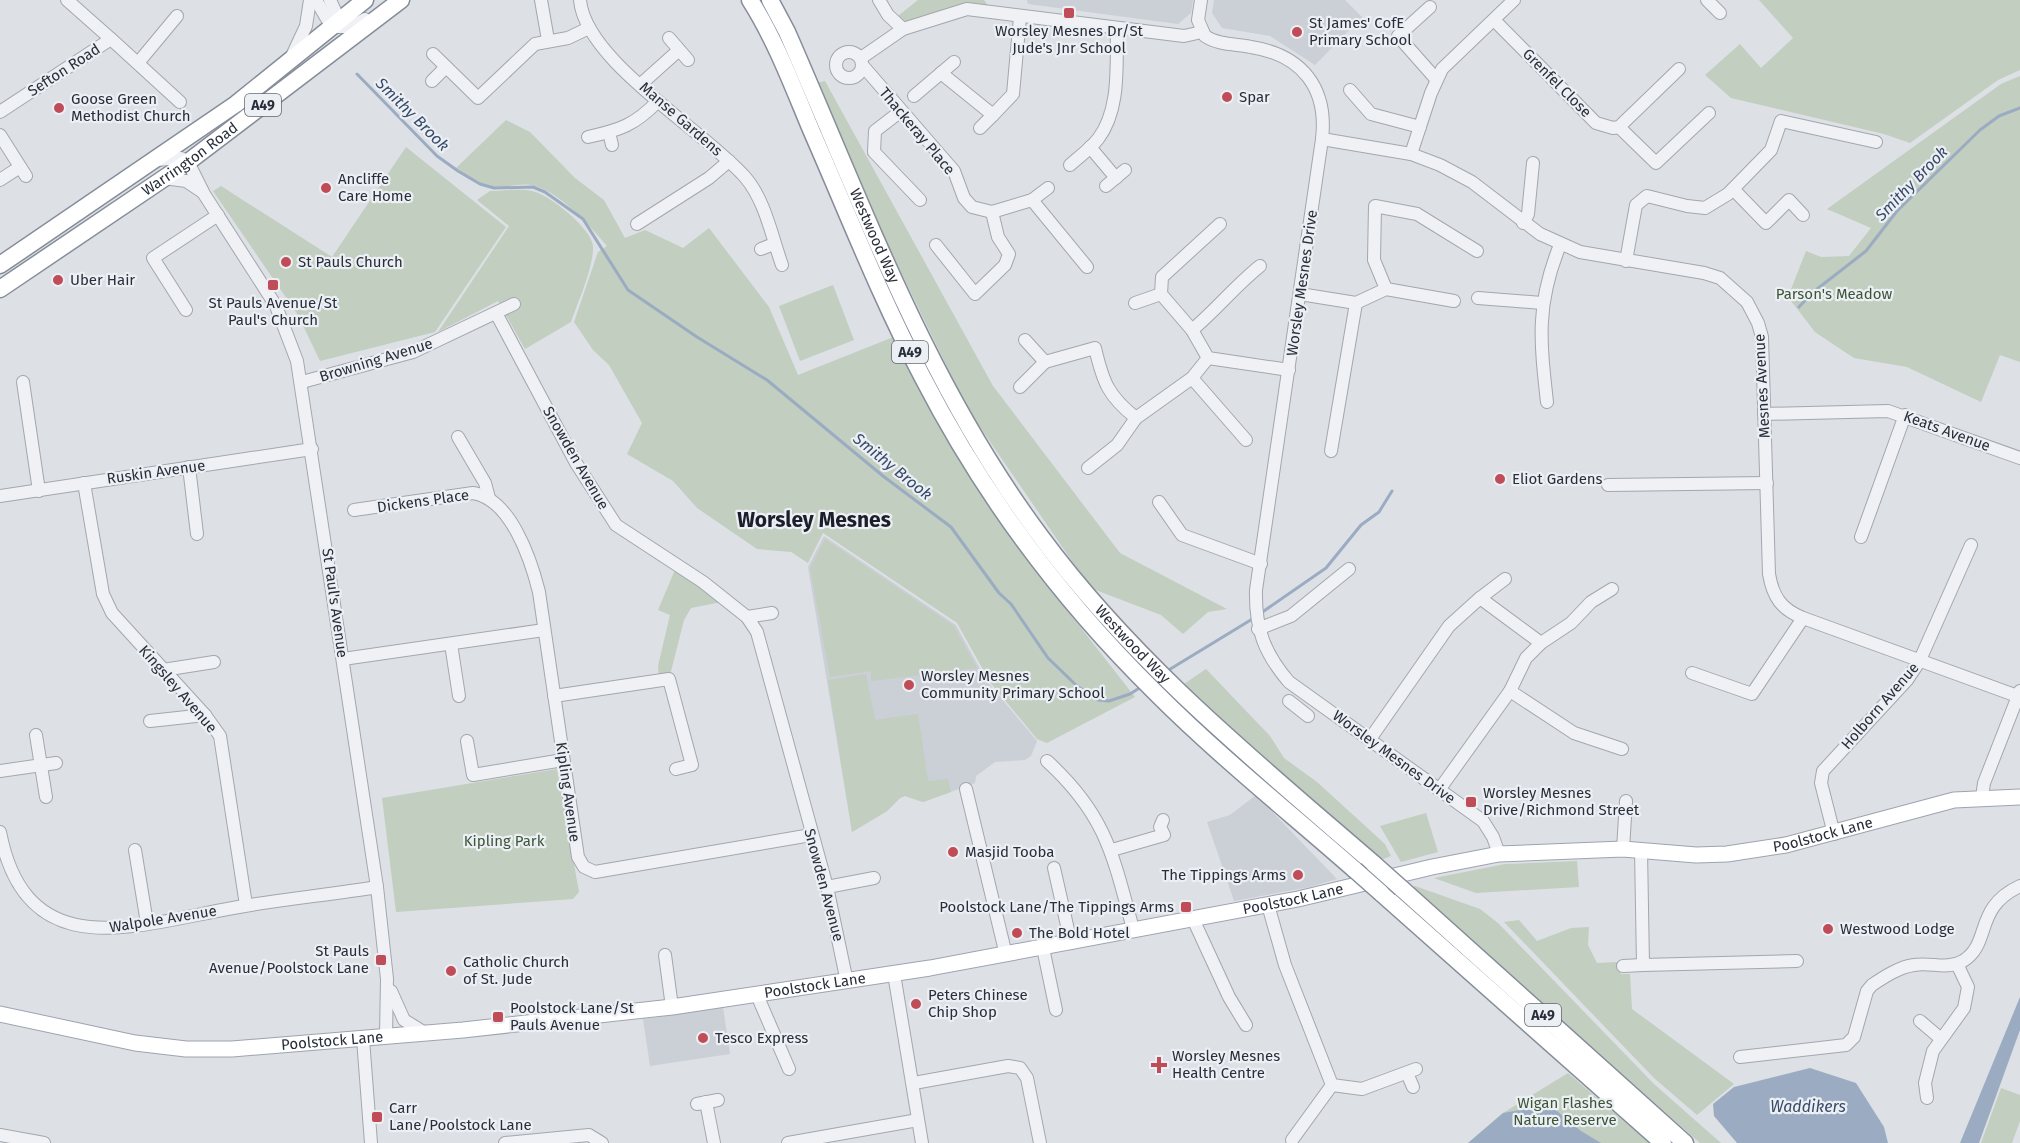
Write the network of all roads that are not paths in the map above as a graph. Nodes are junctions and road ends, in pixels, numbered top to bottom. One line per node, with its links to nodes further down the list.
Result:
1 (67, 0): 26 (street)
2 (310, 0): 36 (street)
3 (316, 0): 21 (street)
4 (330, 0): 21 (street)
5 (365, 0): 21 (highway, Warrington Road / A49)
6 (390, 0): 21 (street)
7 (401, 0): 29 (highway, Warrington Road / A49)
8 (541, 0): 28 (street)
9 (580, 0): 22 (street, Manse Gardens)
10 (750, 0): 149 (highway, Westwood Way / A49)
11 (770, 0): 149 (highway, Westwood Way / A49)
12 (879, 0): 23 (street)
13 (1201, 0): 25 (street)
14 (1514, 0): 20 (street)
15 (1707, 0): 17 (street)
16 (1430, 7): 40 (street)
17 (1720, 13)
18 (177, 16): 35 (street)
19 (1020, 17): 23 (street, Worsley Mesnes Drive); 24 (street, Worsley Mesnes Drive); 50 (street)
20 (1494, 20): 40 (street); 52 (street, Grenfel Close)
21 (339, 24): 29 (street); 36 (highway, Warrington Road / A49)
22 (589, 28): 28 (street); 42 (street, Manse Gardens)
23 (903, 28): 33 (street, Worsley Mesnes Drive)
24 (1118, 28): 25 (street, Worsley Mesnes Drive); 58 (street)
25 (1202, 32): 56 (street, Worsley Mesnes Drive)
26 (111, 39): 35 (street, Sefton Road); 48 (street, Sefton Road)
27 (669, 39): 30 (street)
28 (548, 40): 37 (street)
29 (338, 47): 61 (highway, Warrington Road / A49)
30 (679, 50): 32 (street); 42 (street)
31 (433, 54): 37 (street)
32 (687, 60)
33 (862, 62): 47 (street, Thackeray Place)
34 (954, 62): 39 (street)
35 (138, 63): 46 (street, Sefton Road)
36 (288, 64): 63 (highway, Warrington Road / A49)
37 (446, 67): 41 (street)
38 (1679, 69): 52 (street)
39 (941, 73): 44 (street); 50 (street)
40 (1436, 79): 51 (street)
41 (432, 81)
42 (640, 84): 45 (street, Manse Gardens)
43 (1350, 90): 51 (street)
44 (914, 96)
45 (658, 101): 55 (street); 60 (street, Manse Gardens)
46 (180, 102)
47 (901, 111): 71 (street); 73 (street, Thackeray Place)
48 (0, 112)
49 (1709, 112): 52 (street)
50 (993, 115): 53 (street)
51 (1420, 127): 59 (street)
52 (1619, 127)
53 (980, 128)
54 (0, 135): 67 (street)
55 (588, 136)
56 (1322, 139): 59 (street, Mesnes Avenue); 94 (street, Worsley Mesnes Drive)
57 (1876, 142): 69 (street)
58 (1090, 147): 64 (street); 66 (street)
59 (1411, 154): 77 (street, Mesnes Avenue)
60 (729, 161): 74 (street); 81 (street, Manse Gardens)
61 (188, 162): 63 (street); 65 (highway, Warrington Road / A49); 70 (street, St Paul's Avenue)
62 (1533, 163): 77 (street)
63 (147, 164): 87 (highway, Warrington Road / A49)
64 (1070, 165)
65 (164, 178): 70 (street, St Paul's Avenue); 91 (highway, Warrington Road / A49)
66 (1115, 178)
67 (0, 180)
68 (1048, 188): 72 (street)
69 (1733, 189): 76 (street); 86 (street)
70 (204, 194): 75 (street, St Paul's Avenue)
71 (920, 200)
72 (1032, 200): 73 (street); 90 (street)
73 (992, 212): 82 (street)
74 (652, 214): 78 (street); 80 (street)
75 (218, 215): 101 (street); 110 (street, St Paul's Avenue)
76 (1803, 215)
77 (1523, 223): 83 (street, Mesnes Avenue)
78 (637, 224)
79 (1220, 224): 93 (street)
80 (659, 226)
81 (774, 244): 84 (street); 88 (street, Manse Gardens)
82 (936, 245)
83 (1560, 245): 86 (street, Mesnes Avenue); 99 (street)
84 (761, 249)
85 (1477, 251): 92 (street)
86 (1626, 261): 113 (street, Mesnes Avenue)
87 (0, 265)
88 (782, 265)
89 (1260, 266): 103 (street)
90 (1088, 267)
91 (0, 289)
92 (1386, 289): 96 (street); 98 (street)
93 (1161, 294): 97 (street); 103 (street)
94 (1300, 294): 98 (street); 107 (street, Worsley Mesnes Drive)
95 (1478, 298): 99 (street)
96 (1454, 301)
97 (1135, 303)
98 (1356, 303): 119 (street)
99 (1542, 303): 112 (street)
100 (514, 304): 102 (street, Browning Avenue)
101 (186, 310)
102 (496, 313): 110 (street, Browning Avenue); 140 (street, Snowden Avenue)
103 (1192, 330): 105 (street)
104 (1025, 340): 106 (street)
105 (1209, 357): 107 (street); 108 (street)
106 (1045, 362): 111 (street); 115 (street)
107 (1290, 370): 134 (street, Worsley Mesnes Drive)
108 (1192, 378): 115 (street); 117 (street)
109 (23, 382): 126 (street)
110 (302, 382): 118 (street, St Paul's Avenue)
111 (1020, 387)
112 (1547, 402)
113 (1764, 414): 114 (street, Keats Avenue); 124 (street, Mesnes Avenue)
114 (1905, 415): 120 (street, Keats Avenue); 132 (street)
115 (1136, 418): 122 (street)
116 (458, 437): 128 (street)
117 (1246, 440)
118 (312, 449): 121 (street, Ruskin Avenue); 146 (street, St Paul's Avenue)
119 (1331, 451)
120 (2020, 458)
121 (189, 467): 123 (street, Ruskin Avenue); 131 (street)
122 (1088, 468)
123 (84, 483): 126 (street, Ruskin Avenue); 150 (street, Kingsley Avenue)
124 (1767, 483): 125 (street); 141 (street, Mesnes Avenue)
125 (1608, 485)
126 (39, 490): 127 (street, Ruskin Avenue)
127 (0, 496)
128 (489, 498): 130 (street, Dickens Place); 143 (street, Dickens Place)
129 (1159, 502): 134 (street)
130 (354, 510)
131 (197, 534)
132 (1861, 537)
133 (1971, 545): 148 (street, Holborn Avenue)
134 (1261, 564): 142 (street, Worsley Mesnes Drive)
135 (1349, 569): 142 (street)
136 (1505, 579): 138 (street)
137 (1612, 589): 144 (street)
138 (1480, 598): 144 (street); 162 (street)
139 (772, 613): 140 (street)
140 (747, 617): 180 (street, Snowden Avenue)
141 (1803, 618): 148 (street, Mesnes Avenue); 151 (street)
142 (1258, 626): 157 (street, Worsley Mesnes Drive)
143 (544, 630): 145 (street); 156 (street, Kipling Avenue)
144 (1541, 643): 152 (street)
145 (451, 644): 146 (street); 155 (street)
146 (343, 659): 189 (street, St Paul's Avenue)
147 (214, 662): 150 (street)
148 (1919, 662): 154 (street, Mesnes Avenue); 179 (street, Holborn Avenue)
149 (1138, 663): 153 (highway, Westwood Way / A49)
150 (164, 670): 159 (street, Kingsley Avenue)
151 (1692, 673)
152 (1510, 691): 164 (street); 172 (street)
153 (1166, 692): 235 (highway, Westwood Way / A49, bridge); 236 (highway, Westwood Way / A49, bridge)
154 (2019, 694): 174 (street)
155 (459, 696)
156 (554, 696): 165 (street, Kipling Avenue); 169 (street)
157 (1311, 698): 158 (street); 162 (street, Worsley Mesnes Drive)
158 (1289, 700)
159 (205, 715): 160 (street); 191 (street, Kingsley Avenue)
160 (150, 721)
161 (36, 735): 168 (street)
162 (1370, 739): 172 (street, Worsley Mesnes Drive)
163 (467, 741): 165 (street)
164 (1622, 749)
165 (563, 760): 180 (street, Kipling Avenue)
166 (1047, 761): 181 (street)
167 (56, 763): 168 (street)
168 (41, 765): 170 (street); 173 (street)
169 (676, 769)
170 (0, 771)
171 (966, 789): 199 (street)
172 (1439, 790): 185 (street, Worsley Mesnes Drive)
173 (46, 797)
174 (1982, 797): 175 (main road, Poolstock Lane); 179 (main road, Poolstock Lane)
175 (2020, 797)
176 (1626, 801): 182 (street)
177 (1163, 820): 181 (street)
178 (0, 832): 194 (street, Walpole Avenue)
179 (1834, 834): 184 (main road, Poolstock Lane)
180 (811, 836): 190 (street, Snowden Avenue)
181 (1112, 849): 195 (street)
182 (1623, 849): 184 (main road, Poolstock Lane); 185 (main road, Poolstock Lane)
183 (135, 850): 194 (street)
184 (1641, 850): 202 (street)
185 (1499, 854): 192 (main road, Poolstock Lane)
186 (1054, 868): 196 (street)
187 (874, 878): 190 (street)
188 (2020, 886): 201 (street)
189 (378, 887): 191 (street, Walpole Avenue); 205 (street, St Paul's Avenue)
190 (827, 887): 206 (street, Snowden Avenue)
191 (246, 905): 194 (street, Walpole Avenue)
192 (1268, 905): 193 (main road, Poolstock Lane); 220 (street)
193 (1193, 919): 195 (main road, Poolstock Lane); 212 (street)
194 (147, 922)
195 (1134, 929): 196 (main road, Poolstock Lane)
196 (1071, 943): 197 (main road, Poolstock Lane)
197 (1043, 948): 199 (main road, Poolstock Lane); 209 (street)
198 (665, 955): 208 (street)
199 (1006, 955): 204 (main road, Poolstock Lane)
200 (1797, 962): 202 (street)
201 (1957, 964): 215 (street); 217 (street)
202 (1642, 965): 203 (street)
203 (1623, 966)
204 (894, 974): 206 (main road, Poolstock Lane); 219 (street)
205 (387, 979): 213 (street); 214 (street, St Paul's Avenue)
206 (847, 982): 207 (main road, Poolstock Lane)
207 (757, 995): 208 (main road, Poolstock Lane); 218 (street)
208 (672, 1007): 213 (main road, Poolstock Lane)
209 (1056, 1010)
210 (0, 1014): 216 (main road, Poolstock Lane)
211 (1920, 1021): 215 (street)
212 (1246, 1025)
213 (425, 1034): 214 (main road, Poolstock Lane)
214 (386, 1036): 216 (main road, Poolstock Lane)
215 (1940, 1038): 222 (street)
216 (363, 1039): 228 (street)
217 (1740, 1057)
218 (789, 1069)
219 (914, 1083): 224 (street); 234 (street)
220 (1332, 1085): 221 (street); 226 (street)
221 (1413, 1087)
222 (1927, 1098)
223 (707, 1102): 231 (street)
224 (918, 1119): 232 (street); 233 (street)
225 (0, 1135): 227 (street)
226 (1292, 1140)
227 (44, 1143)
228 (371, 1143)
229 (505, 1143): 230 (street)
230 (602, 1143)
231 (714, 1143)
232 (788, 1143)
233 (922, 1143)
234 (1040, 1143)
235 (1663, 1143)
236 (1685, 1143)

